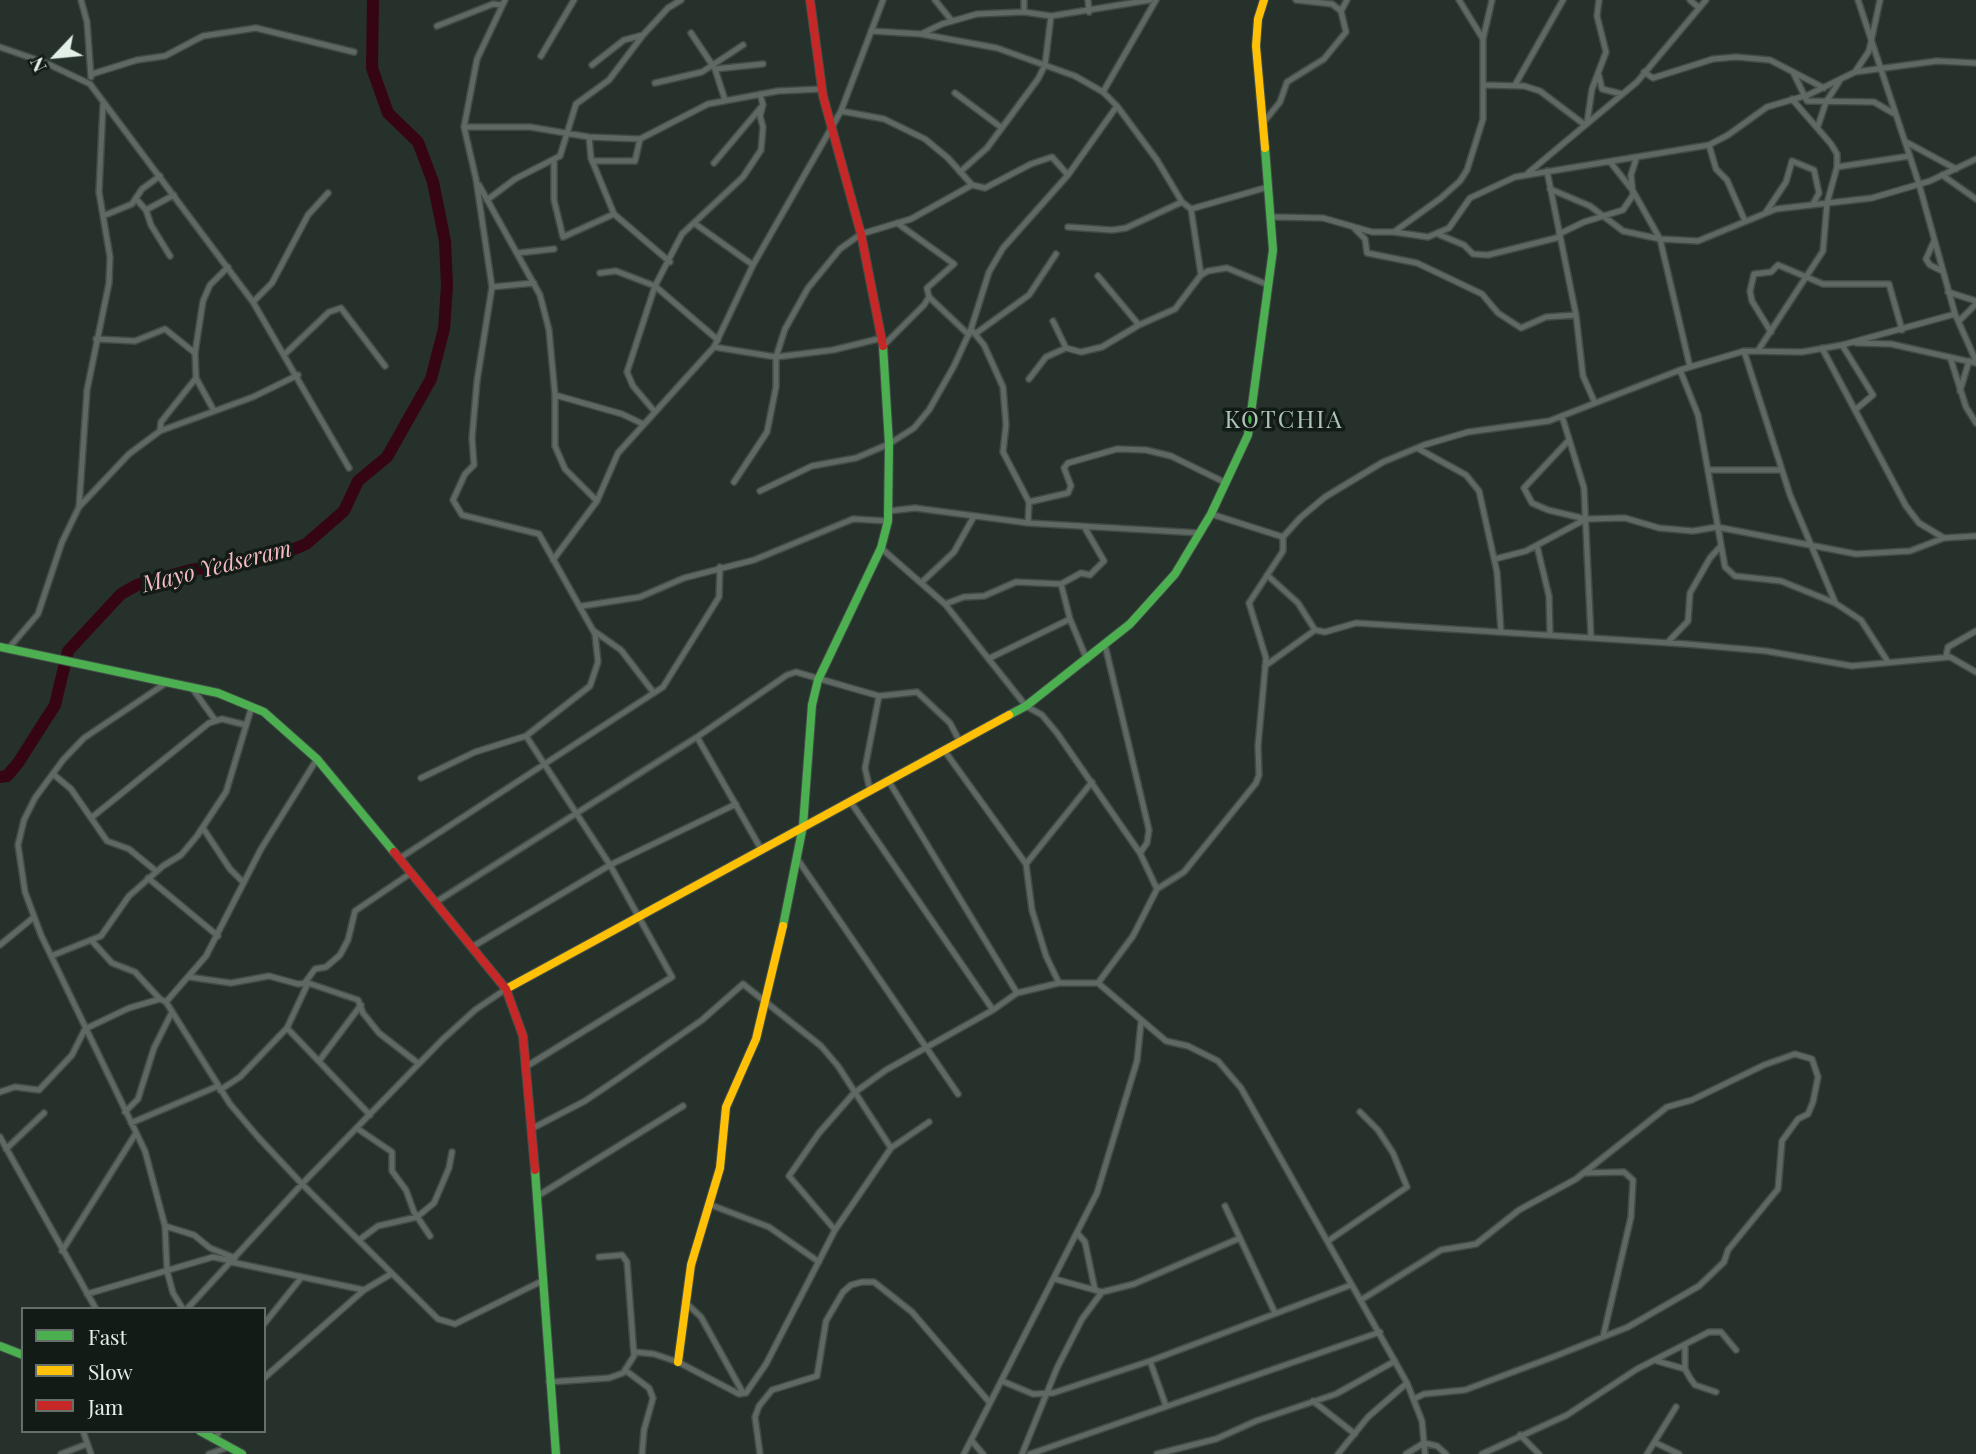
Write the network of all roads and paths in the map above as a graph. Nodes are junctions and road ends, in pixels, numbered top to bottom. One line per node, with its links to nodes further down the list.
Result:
1 (81, 0): 50 (street)
2 (574, 0): 39 (street)
3 (681, 0): 33 (street)
4 (810, 0): 57 (main road)
5 (883, 0): 30 (street)
6 (935, 0): 28 (street)
7 (1024, 0): 25 (street)
8 (1088, 0): 26 (street)
9 (1150, 0): 26 (street)
10 (1156, 0): 58 (street)
11 (1264, 0): 71 (main road)
12 (1296, 0): 24 (street)
13 (1348, 0): 24 (street)
14 (1459, 0): 34 (street)
15 (1492, 0): 34 (street)
16 (1563, 0): 55 (street)
17 (1599, 0): 45 (street)
18 (1690, 0): 23 (street)
19 (1706, 0): 23 (street)
20 (1858, 0): 36 (street)
21 (1880, 0): 36 (street)
22 (504, 3): 29 (street); 75 (street)
23 (1698, 7): 48 (street)
24 (1341, 11): 71 (street)
25 (1024, 12): 27 (street); 28 (street)
26 (1089, 12): 27 (street)
27 (1051, 16): 43 (street)
28 (952, 21): 32 (street)
29 (437, 26)
30 (872, 31): 32 (street); 69 (street)
31 (691, 33): 44 (street)
32 (921, 34): 43 (street)
33 (643, 35): 42 (street); 77 (street)
34 (1483, 39): 54 (street)
35 (743, 44): 44 (street)
36 (1871, 44): 46 (street); 49 (street)
37 (0, 47): 53 (street)
38 (355, 52): 50 (street)
39 (541, 56)
40 (1976, 63): 46 (street)
41 (763, 64): 44 (street)
42 (593, 65)
43 (1045, 65): 58 (street); 76 (street)
44 (714, 67): 52 (street); 64 (street)
45 (1599, 69): 61 (street); 72 (street)
46 (1880, 70): 49 (street); 70 (street)
47 (1793, 71): 48 (street); 56 (street); 62 (street)
48 (1644, 72): 61 (street)
49 (1855, 72): 51 (street)
50 (92, 74): 53 (street)
51 (1840, 80): 56 (street); 65 (street)
52 (655, 83)
53 (90, 84): 66 (street)
54 (1483, 85): 55 (street); 123 (street)
55 (1515, 85): 72 (street)
56 (1824, 88): 62 (street)
57 (822, 89): 60 (street); 73 (main road)
58 (1103, 92): 68 (street)
59 (955, 93): 76 (street)
60 (760, 94): 64 (street); 67 (street)
61 (1623, 94): 72 (street)
62 (1803, 96): 63 (street); 65 (street)
63 (1792, 99): 74 (street); 81 (street)
64 (725, 100): 79 (street)
65 (1826, 102): 70 (street); 74 (street)
66 (103, 103): 96 (street); 115 (street)
67 (763, 105): 87 (street); 119 (street)
68 (1117, 106): 94 (street); 108 (street)
69 (841, 111): 73 (street); 92 (street)
70 (1893, 113): 80 (street)
71 (1262, 124): 100 (main road)
72 (1586, 124): 93 (street)
73 (832, 125): 124 (main road); 134 (street)
74 (1818, 126): 89 (street)
75 (464, 127): 77 (street); 97 (street)
76 (1002, 128): 92 (street)
77 (570, 132): 78 (street); 86 (street)
78 (589, 137): 79 (street); 85 (street)
79 (640, 138): 85 (street)
80 (1905, 141): 82 (street); 90 (street)
81 (1709, 145): 83 (street); 118 (street)
82 (1910, 156): 89 (street); 98 (street)
83 (1636, 159): 88 (street); 102 (street)
84 (1976, 159): 90 (street)
85 (592, 161): 114 (street)
86 (554, 162): 107 (street); 114 (street)
87 (714, 163)
88 (1611, 163): 91 (street); 102 (street)
89 (1838, 167): 109 (street)
90 (1956, 169): 95 (street)
91 (1547, 171): 93 (street); 101 (street)
92 (960, 172): 99 (street)
93 (1528, 173): 125 (street)
94 (1068, 175): 99 (street); 156 (street)
95 (1942, 175): 98 (street); 105 (street)
96 (160, 176): 104 (street); 106 (street)
97 (475, 179): 107 (street); 144 (street)
98 (1919, 184): 109 (street); 128 (street)
99 (972, 185): 120 (street)
100 (1268, 187): 111 (street); 116 (main road)
101 (1550, 189): 117 (street); 126 (street)
102 (1633, 191): 117 (street); 127 (street)
103 (328, 193): 148 (street)
104 (174, 195): 112 (street); 135 (street)
105 (1976, 199)
106 (137, 200): 112 (street); 115 (street)
107 (487, 200): 130 (street)
108 (1182, 202): 111 (street); 121 (street)
109 (1827, 203): 110 (street); 140 (street)
110 (1813, 204): 113 (street); 113 (street)
111 (1191, 209): 138 (street)
112 (146, 210): 132 (street)
113 (1765, 213): 118 (street)
114 (614, 214): 133 (street)
115 (103, 216): 157 (street)
116 (1272, 217): 122 (street); 142 (main road)
117 (1606, 218): 126 (street); 127 (street)
118 (1745, 221): 127 (street)
119 (694, 223): 133 (street); 134 (street)
120 (897, 223): 124 (street); 146 (street)
121 (1069, 227)
122 (1355, 228): 123 (street); 150 (street)
123 (1394, 232): 125 (street)
124 (861, 234): 159 (main road); 169 (street)
125 (1440, 235): 126 (street)
126 (1560, 236): 150 (street)
127 (1660, 239): 173 (street)
128 (1934, 241): 136 (street); 136 (street)
129 (554, 249): 130 (street)
130 (518, 253): 141 (street)
131 (1056, 254): 156 (street)
132 (170, 256)
133 (670, 262): 143 (street)
134 (752, 264): 158 (street)
135 (228, 267): 148 (street); 167 (street)
136 (1942, 271): 145 (street)
137 (600, 273): 143 (street)
138 (1201, 275): 142 (street); 153 (street)
139 (1097, 276): 153 (street)
140 (1807, 277): 154 (street); 155 (street); 155 (street)
141 (534, 283): 144 (street); 179 (street)
142 (1266, 284): 195 (main road)
143 (655, 286): 158 (street); 183 (street)
144 (492, 287): 217 (street)
145 (1948, 292): 147 (street); 149 (street)
146 (929, 297): 156 (street); 159 (street)
147 (1975, 300): 152 (street)
148 (253, 302): 168 (street)
149 (1955, 314): 152 (street); 154 (street)
150 (1576, 315): 180 (street)
151 (1053, 321): 163 (street)
152 (1959, 321): 171 (street)
153 (1139, 325): 163 (street)
154 (1902, 330): 160 (street)
155 (1772, 332): 165 (street)
156 (972, 333): 189 (street); 198 (street)
157 (96, 339): 167 (street); 199 (street)
158 (718, 340): 162 (street)
159 (882, 342): 169 (street); 189 (main road)
160 (1853, 342): 161 (street); 170 (street)
161 (1843, 345): 164 (street); 182 (street)
162 (714, 347): 169 (street); 183 (street)
163 (1066, 348): 177 (street)
164 (1822, 348): 165 (street); 182 (street)
165 (1759, 349): 166 (street)
166 (1744, 351): 173 (street); 193 (street)
167 (195, 354): 176 (street)
168 (286, 354): 172 (street); 175 (street)
169 (776, 357): 194 (street)
170 (1950, 357): 171 (street); 178 (street)
171 (1974, 361): 178 (street)
172 (384, 366)
173 (1690, 367): 174 (street)
174 (1681, 370): 180 (street); 192 (street)
175 (298, 375): 181 (street); 191 (street)
176 (196, 377): 181 (street); 187 (street)
177 (1029, 379)
178 (1960, 391): 185 (street)
179 (555, 396): 186 (street); 197 (street)
180 (1595, 403): 184 (street)
181 (213, 409): 187 (street)
182 (1855, 411): 211 (street)
183 (655, 412): 186 (street)
184 (1562, 416): 188 (street); 190 (street)
185 (1976, 423)
186 (643, 424): 197 (street)
187 (160, 431): 199 (street)
188 (1569, 440): 203 (street); 203 (street)
189 (889, 444): 196 (street); 200 (main road)
190 (1418, 448): 210 (street); 216 (street)
191 (349, 468)
192 (1710, 470): 193 (street); 206 (street)
193 (1782, 470): 212 (street)
194 (734, 482)
195 (1223, 482): 198 (street); 201 (main road)
196 (760, 491)
197 (597, 501): 217 (street)
198 (1029, 502): 205 (street)
199 (79, 507): 234 (street)
200 (889, 511): 202 (street); 204 (main road)
201 (1211, 514): 208 (main road); 210 (street)
202 (973, 518): 205 (street); 220 (street)
203 (1586, 519): 206 (street); 213 (street); 231 (street)
204 (888, 521): 214 (main road); 218 (street)
205 (1028, 523): 207 (street)
206 (1717, 527): 212 (street); 215 (street)
207 (1085, 528): 208 (street); 221 (street)
208 (1200, 533): 233 (main road)
209 (1976, 536): 211 (street)
210 (1283, 537): 219 (street)
211 (1944, 538): 212 (street)
212 (1811, 546): 222 (street)
213 (1537, 547): 216 (street); 230 (street)
214 (881, 548): 220 (street); 241 (main road)
215 (1719, 548): 222 (street); 232 (street)
216 (1494, 559): 229 (street)
217 (553, 560): 224 (street)
218 (720, 567): 224 (street); 244 (street)
219 (1268, 575): 226 (street); 239 (street)
220 (922, 582): 223 (street)
221 (1061, 584): 223 (street); 225 (street)
222 (1835, 603): 238 (street)
223 (945, 604): 236 (street)
224 (582, 607): 227 (street)
225 (1070, 619): 236 (street); 237 (street)
226 (1315, 630): 229 (street); 239 (street)
227 (594, 631): 244 (street); 250 (street)
228 (1976, 631): 235 (street)
229 (1501, 632): 230 (street)
230 (1550, 634): 231 (street)
231 (1591, 637): 232 (street)
232 (1668, 642): 238 (street)
233 (1105, 645): 237 (main road); 268 (street)
234 (4, 648): 242 (main road)
235 (1946, 656): 238 (street); 240 (street)
236 (990, 658): 247 (street)
237 (1087, 660): 247 (main road)
238 (1888, 662)
239 (1265, 666): 277 (street)
240 (1976, 672)
241 (818, 680): 245 (street); 251 (street); 265 (main road)
242 (166, 683): 243 (main road); 256 (street)
243 (191, 687): 246 (main road); 248 (street)
244 (654, 693): 255 (street)
245 (879, 696): 252 (street); 260 (street)
246 (252, 706): 249 (street); 254 (main road)
247 (1026, 706): 252 (main road); 259 (street)
248 (215, 720): 249 (street); 264 (street)
249 (246, 725): 266 (street)
250 (526, 736): 255 (street); 257 (street)
251 (697, 737): 262 (street); 263 (street)
252 (960, 742): 253 (main road)
253 (944, 750): 258 (main road); 271 (street)
254 (317, 760): 270 (main road); 276 (street)
255 (545, 763): 263 (street); 270 (street)
256 (52, 774): 264 (street); 279 (street)
257 (421, 778)
258 (888, 780): 260 (main road); 291 (street)
259 (1092, 782): 268 (street); 271 (street)
260 (870, 790): 261 (main road)
261 (850, 801): 265 (main road); 295 (street)
262 (736, 804): 267 (street); 272 (street)
263 (577, 811): 272 (street); 278 (street)
264 (91, 818): 273 (street)
265 (803, 826): 267 (main road); 269 (main road)
266 (203, 828): 273 (street); 276 (street)
267 (761, 849): 280 (main road)
268 (1140, 853): 277 (street)
269 (795, 856): 292 (main road); 300 (street)
270 (400, 858): 274 (main road)
271 (1026, 864): 288 (street)
272 (610, 865): 280 (street); 284 (street)
273 (156, 871): 275 (street)
274 (411, 873): 278 (main road); 287 (street)
275 (148, 878): 281 (street); 282 (street)
276 (243, 882): 281 (street)
277 (1157, 889): 289 (street)
278 (436, 902): 284 (main road)
279 (34, 918): 283 (street); 285 (street)
280 (639, 918): 290 (main road); 303 (street)
281 (218, 936): 286 (street)
282 (92, 941): 285 (street); 293 (street)
283 (0, 945)
284 (472, 947): 290 (main road)
285 (51, 956): 299 (street)
286 (189, 976): 287 (street); 293 (street)
287 (306, 983): 294 (street); 298 (street)
288 (1059, 983): 289 (street); 291 (street)
289 (1097, 983): 297 (street)
290 (506, 989): 302 (street); 303 (main road)
291 (1017, 993): 295 (street)
292 (766, 1000): 306 (street); 315 (street); 325 (main road)
293 (163, 1001): 296 (street); 299 (street)
294 (362, 1005): 301 (street); 302 (street)
295 (993, 1010): 300 (street)
296 (172, 1012): 304 (street); 309 (street)
297 (1141, 1023): 330 (street); 334 (street)
298 (287, 1028): 301 (street); 304 (street)
299 (85, 1029): 305 (street); 309 (street)
300 (926, 1047): 306 (street); 307 (street)
301 (319, 1061): 312 (street)
302 (419, 1064): 312 (street)
303 (527, 1066): 315 (main road)
304 (219, 1088): 314 (street); 323 (street)
305 (0, 1092)
306 (854, 1093): 319 (street); 329 (street)
307 (958, 1094)
308 (683, 1106): 324 (street)
309 (125, 1112): 314 (street)
310 (1360, 1112): 334 (street)
311 (44, 1113): 320 (street)
312 (370, 1115): 316 (street)
313 (929, 1122): 319 (street)
314 (131, 1124): 317 (street)
315 (533, 1128): 324 (main road)
316 (358, 1129): 323 (street); 327 (street)
317 (136, 1133): 328 (street); 335 (street)
318 (0, 1137): 320 (street)
319 (891, 1147): 329 (street)
320 (6, 1149): 335 (street)
321 (452, 1152): 327 (street)
322 (1582, 1173): 348 (street); 356 (street); 356 (street)
323 (302, 1184): 333 (street); 337 (street)
324 (536, 1197): 343 (main road)
325 (711, 1205): 338 (street); 349 (main road)
326 (1226, 1206): 332 (street)
327 (417, 1217): 331 (street); 333 (street)
328 (165, 1226): 337 (street); 339 (street)
329 (835, 1230): 338 (street)
330 (1078, 1234): 342 (street); 346 (street)
331 (430, 1236)
332 (1240, 1238): 346 (street); 353 (street)
333 (359, 1240): 340 (street)
334 (1328, 1241): 344 (street)
335 (62, 1251): 347 (street)
336 (600, 1257): 360 (street)
337 (233, 1260): 339 (street); 341 (street); 352 (street)
338 (819, 1262): 373 (street)
339 (167, 1271): 347 (street); 351 (street)
340 (391, 1274): 343 (street); 345 (street)
341 (301, 1278): 345 (street); 354 (street)
342 (1055, 1279): 346 (street); 369 (street)
343 (542, 1281): 370 (main road)
344 (1351, 1285): 348 (street); 353 (street)
345 (364, 1290): 368 (street)
346 (1098, 1291): 374 (street)
347 (87, 1294): 350 (street)
348 (1361, 1300): 355 (street)
349 (685, 1302): 365 (main road); 373 (street)
350 (95, 1307)
351 (184, 1307)
352 (187, 1307)
353 (1275, 1313): 362 (street)
354 (266, 1322)
355 (1380, 1332): 363 (street); 378 (street)
356 (1603, 1337): 375 (street)
357 (1685, 1345): 359 (street); 364 (street); 366 (street)
358 (0, 1346): 361 (main road)
359 (1736, 1350)
360 (635, 1352): 365 (street); 367 (street)
361 (21, 1354)
362 (1150, 1361): 374 (street); 378 (street)
363 (1395, 1361): 371 (street); 376 (street)
364 (1657, 1361): 366 (street); 383 (street)
365 (678, 1362): 373 (street)
366 (1685, 1369): 372 (street)
367 (625, 1370): 370 (street); 394 (street)
368 (266, 1376)
369 (1002, 1381): 374 (street); 377 (street)
370 (549, 1382): 393 (main road)
371 (1406, 1382): 375 (street); 381 (street)
372 (1716, 1392)
373 (743, 1393)
374 (1046, 1394): 398 (street)
375 (1415, 1399): 385 (street)
376 (1313, 1401): 381 (street); 400 (street)
377 (990, 1403): 384 (street); 395 (street)
378 (1166, 1406): 399 (street)
379 (1676, 1406): 386 (street)
380 (84, 1433): 387 (street)
381 (1355, 1434): 401 (street)
382 (217, 1435): 388 (main road)
383 (1520, 1435): 405 (street); 406 (street)
384 (971, 1440): 396 (street); 397 (street)
385 (1424, 1443): 402 (street); 403 (street); 404 (street)
386 (1656, 1443): 407 (street); 408 (street)
387 (87, 1444): 389 (street); 390 (street)
388 (229, 1447): 391 (street); 392 (main road)
389 (61, 1454)
390 (91, 1454)
391 (209, 1454)
392 (242, 1454)
393 (555, 1454)
394 (642, 1454)
395 (760, 1454)
396 (964, 1454)
397 (983, 1454)
398 (1022, 1454)
399 (1030, 1454)
400 (1157, 1454)
401 (1338, 1454)
402 (1406, 1454)
403 (1426, 1454)
404 (1447, 1454)
405 (1482, 1454)
406 (1539, 1454)
407 (1647, 1454)
408 (1679, 1454)

